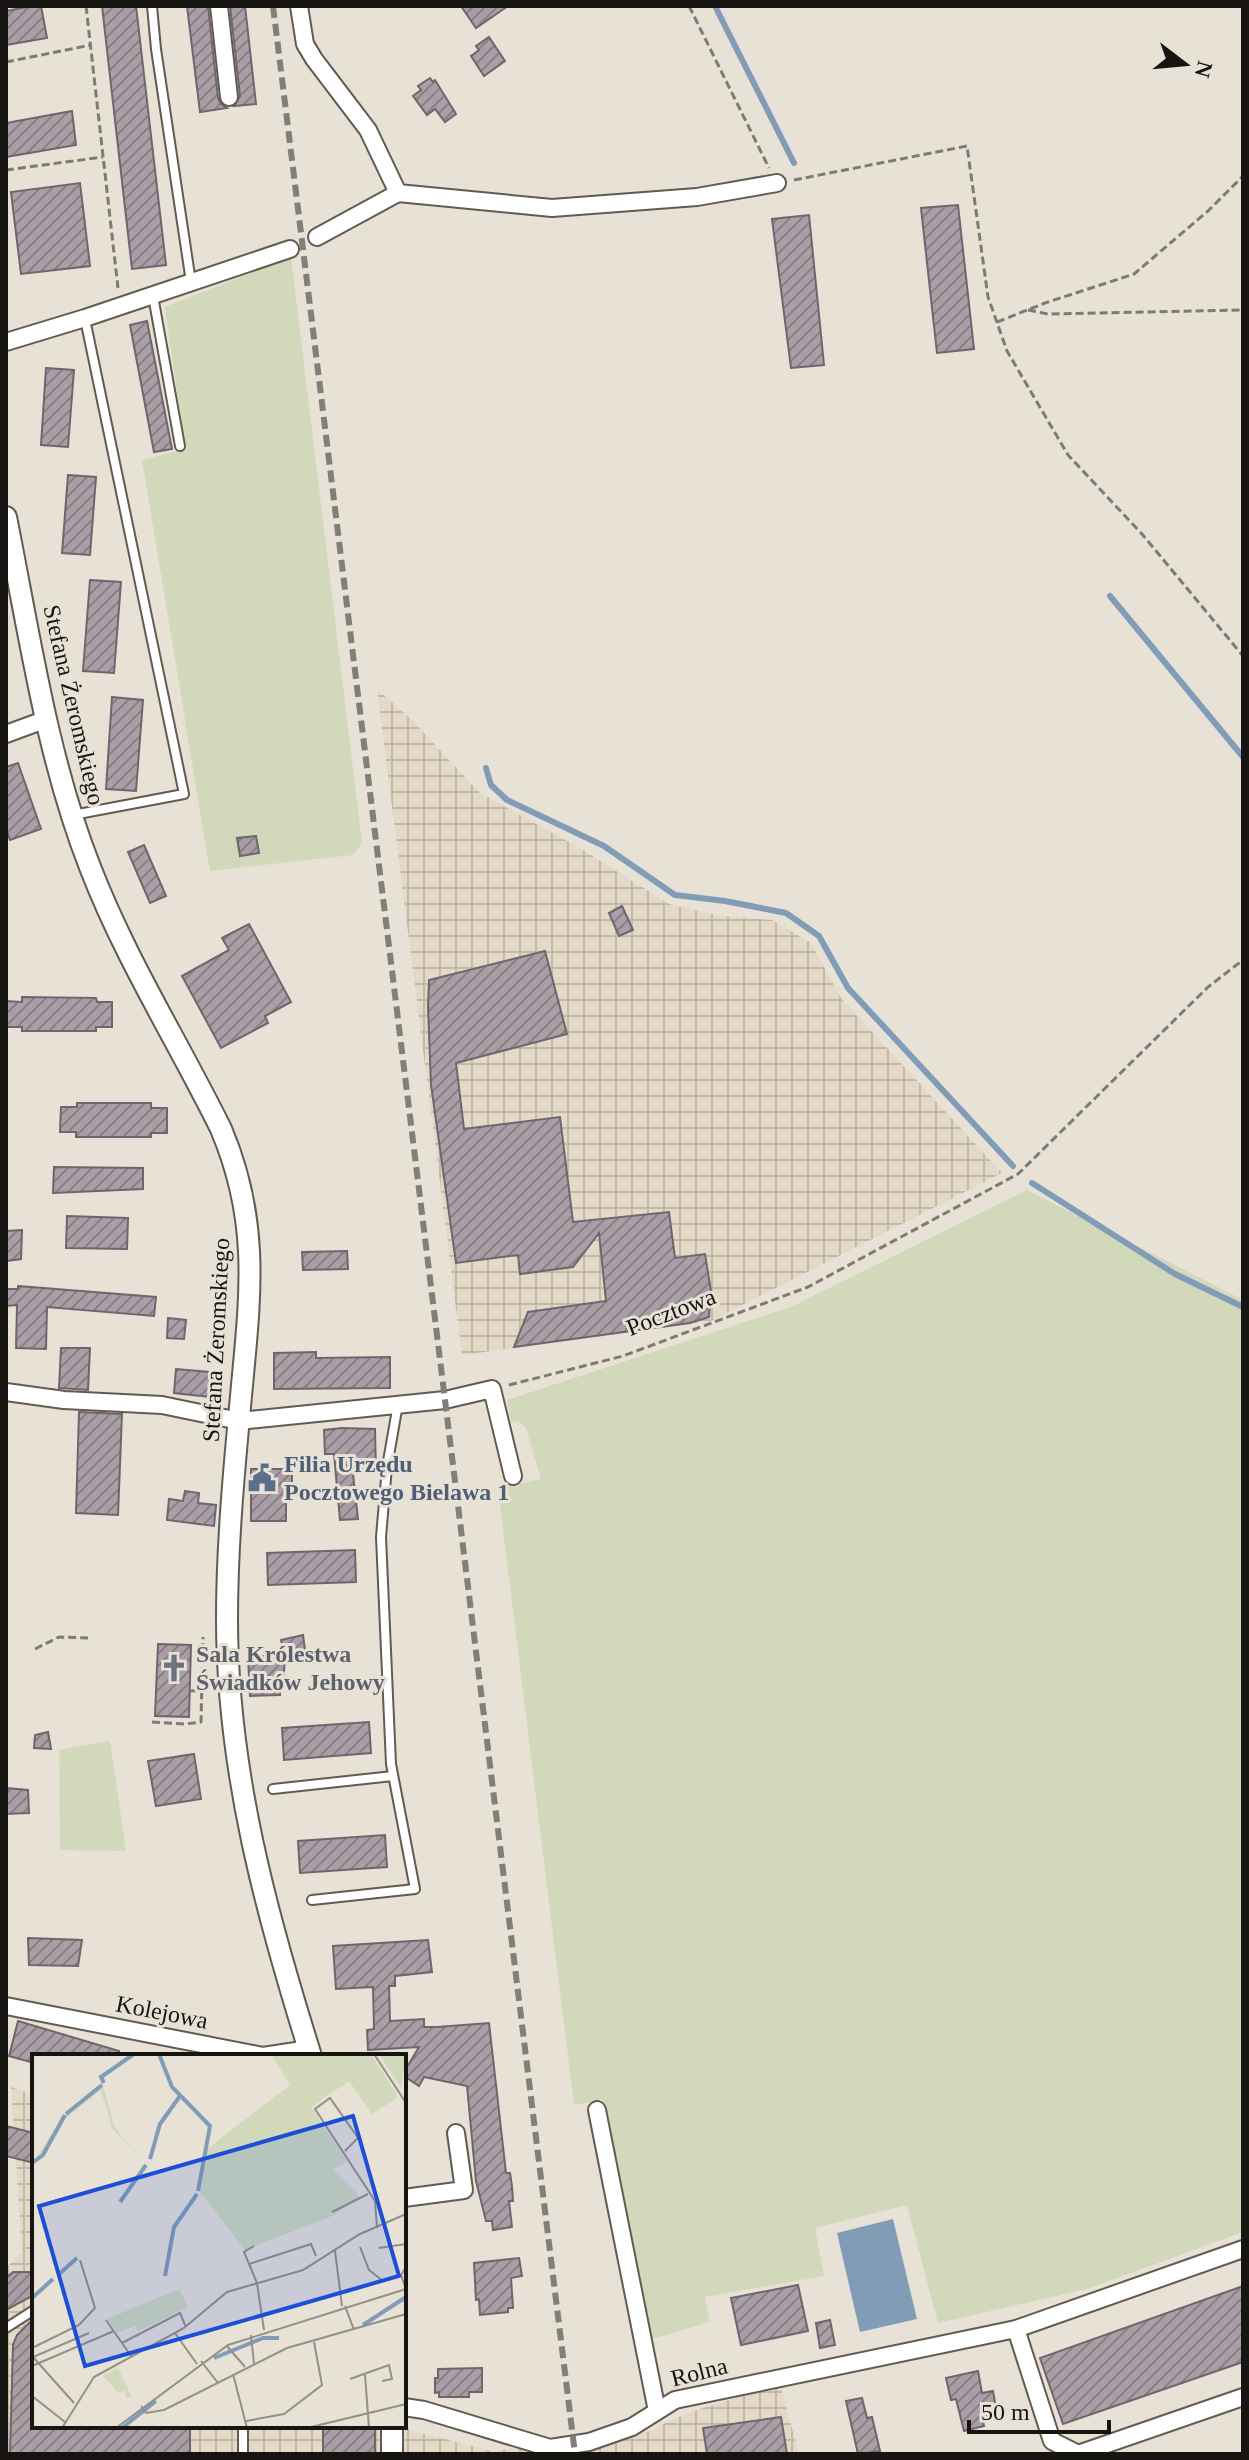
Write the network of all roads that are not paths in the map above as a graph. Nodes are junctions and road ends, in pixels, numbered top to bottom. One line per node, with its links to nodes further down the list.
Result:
1 (152, 6): 9 (lane)
2 (219, 6): 4 (street)
3 (299, 6): 6 (street)
4 (229, 97)
5 (777, 183): 6 (street)
6 (398, 193): 7 (street)
7 (317, 237)
8 (290, 249): 9 (street)
9 (191, 283): 10 (street)
10 (153, 296): 11 (street); 13 (lane)
11 (85, 318): 12 (street); 17 (lane)
12 (6, 342)
13 (180, 446)
14 (6, 517): 15 (street, Stefana Żeromskiego)
15 (47, 719): 16 (street); 17 (street, Stefana Żeromskiego)
16 (6, 734)
17 (72, 815): 20 (street, Stefana Żeromskiego)
18 (6, 1392): 20 (street)
19 (398, 1404): 20 (street); 21 (street); 22 (lane)
20 (239, 1421): 26 (street, Stefana Żeromskiego)
21 (513, 1476)
22 (393, 1776): 23 (lane); 24 (lane)
23 (273, 1789)
24 (312, 1900)
25 (6, 2006): 27 (street, Kolejowa)
26 (310, 2052): 28 (street, Kolejowa)
27 (253, 2054)
28 (286, 2054)
29 (597, 2110): 38 (street)
30 (456, 2133): 31 (street)
31 (406, 2198)
32 (1243, 2249): 35 (street, Rolna)
33 (32, 2311): 34 (lane)
34 (6, 2328)
35 (1016, 2329): 38 (street, Rolna); 43 (street)
36 (1243, 2397): 43 (street)
37 (406, 2407): 38 (street, Rolna)
38 (657, 2411)
39 (243, 2428): 41 (lane)
40 (392, 2428): 42 (street)
41 (243, 2454)
42 (392, 2454)
43 (1078, 2454)

